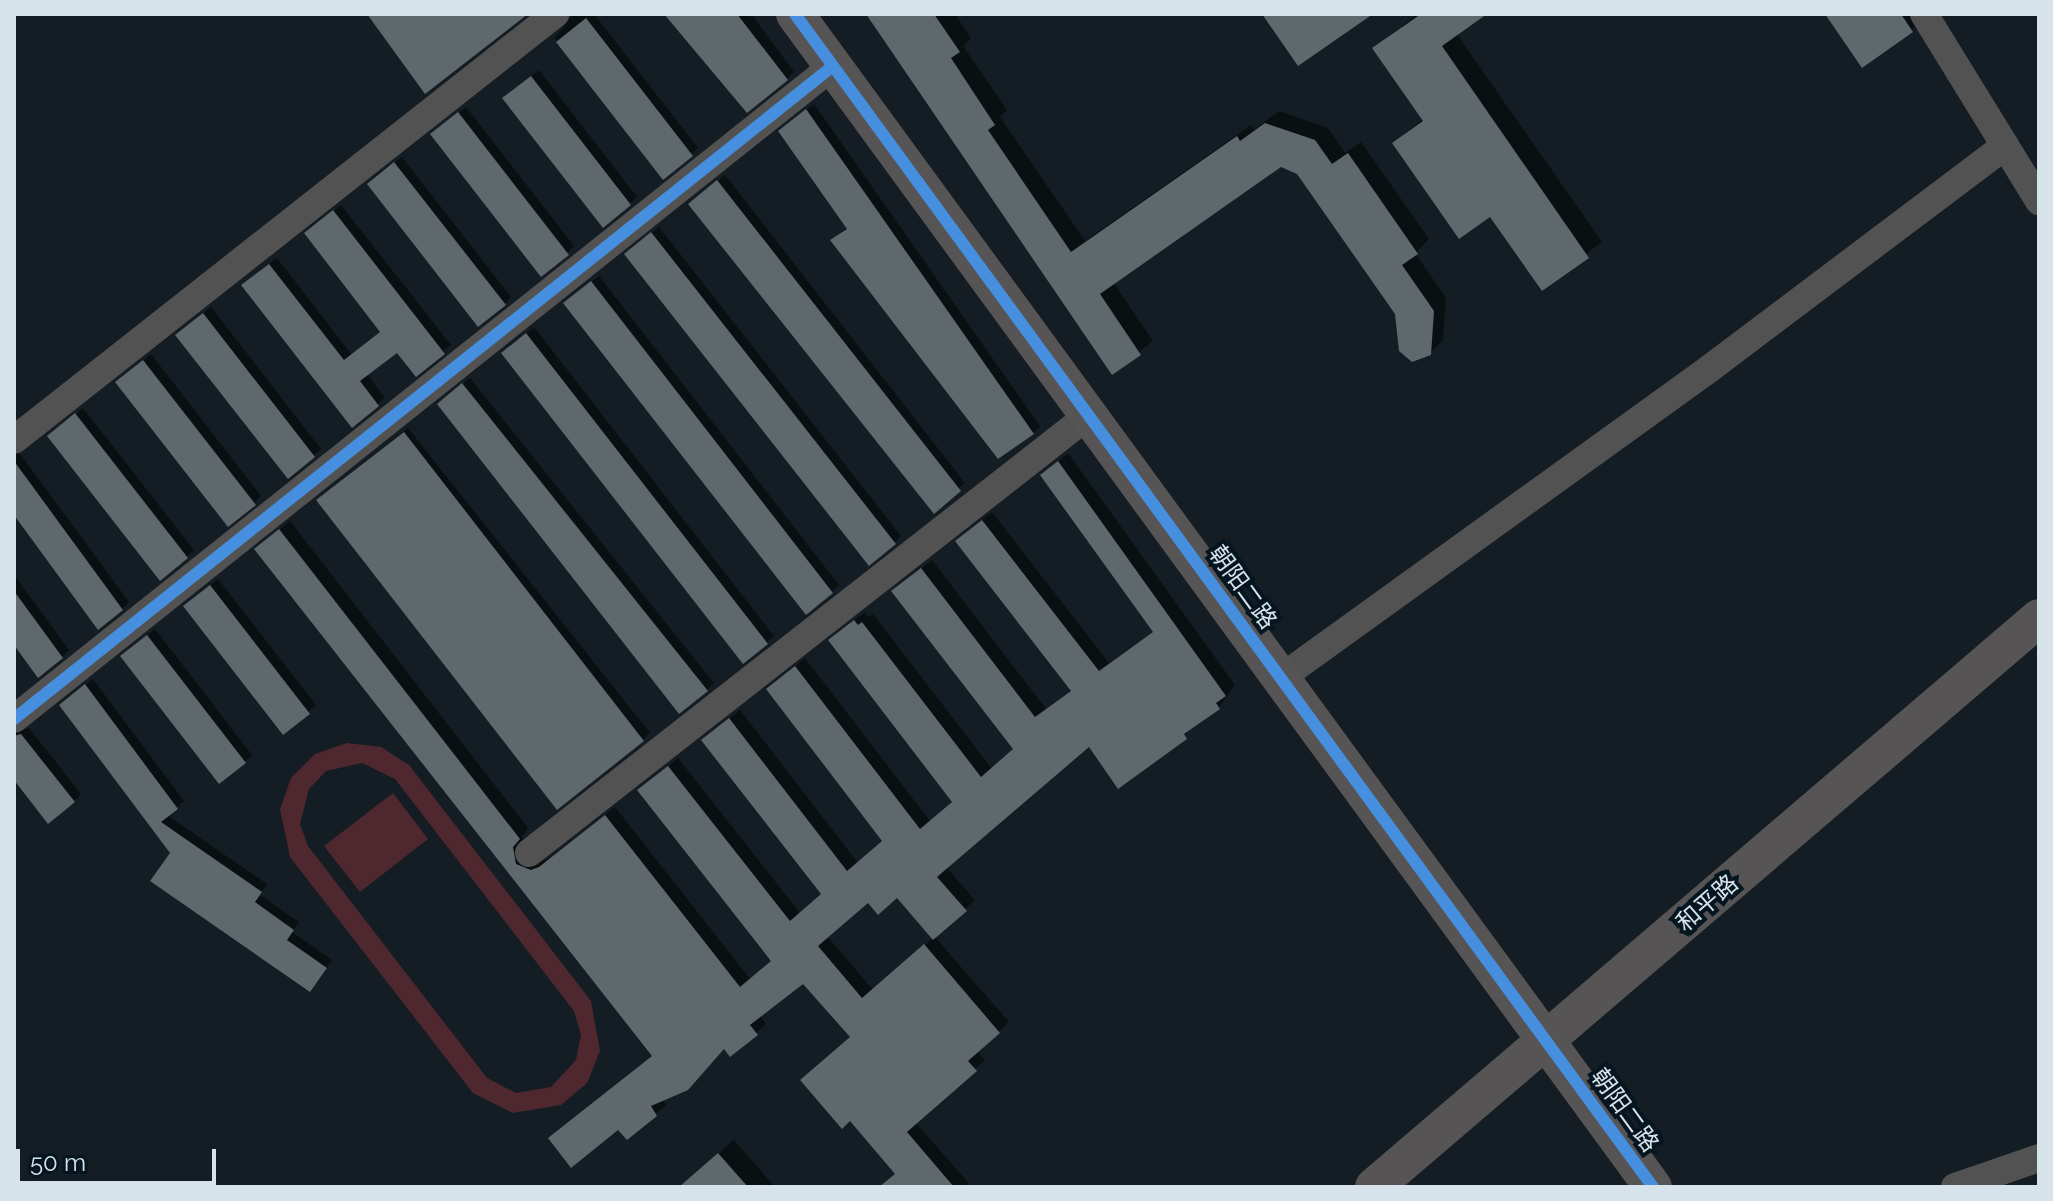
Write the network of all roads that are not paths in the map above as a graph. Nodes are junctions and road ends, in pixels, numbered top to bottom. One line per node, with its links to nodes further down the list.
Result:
1 (555, 14): 8 (street)
2 (795, 14): 4 (street, 朝阳二路)
3 (1924, 14): 5 (street)
4 (833, 66): 7 (street, 朝阳二路); 11 (street)
5 (2005, 146): 6 (street); 10 (street)
6 (2039, 201)
7 (1090, 414): 10 (street, 朝阳二路); 12 (street)
8 (14, 440)
9 (2039, 618): 13 (street, 和平路)
10 (1282, 677): 13 (street, 朝阳二路)
11 (14, 719)
12 (529, 853)
13 (1547, 1040): 15 (street, 和平路); 16 (street, 朝阳二路)
14 (2039, 1158): 17 (street)
15 (1374, 1187)
16 (1653, 1187)
17 (1955, 1187)

